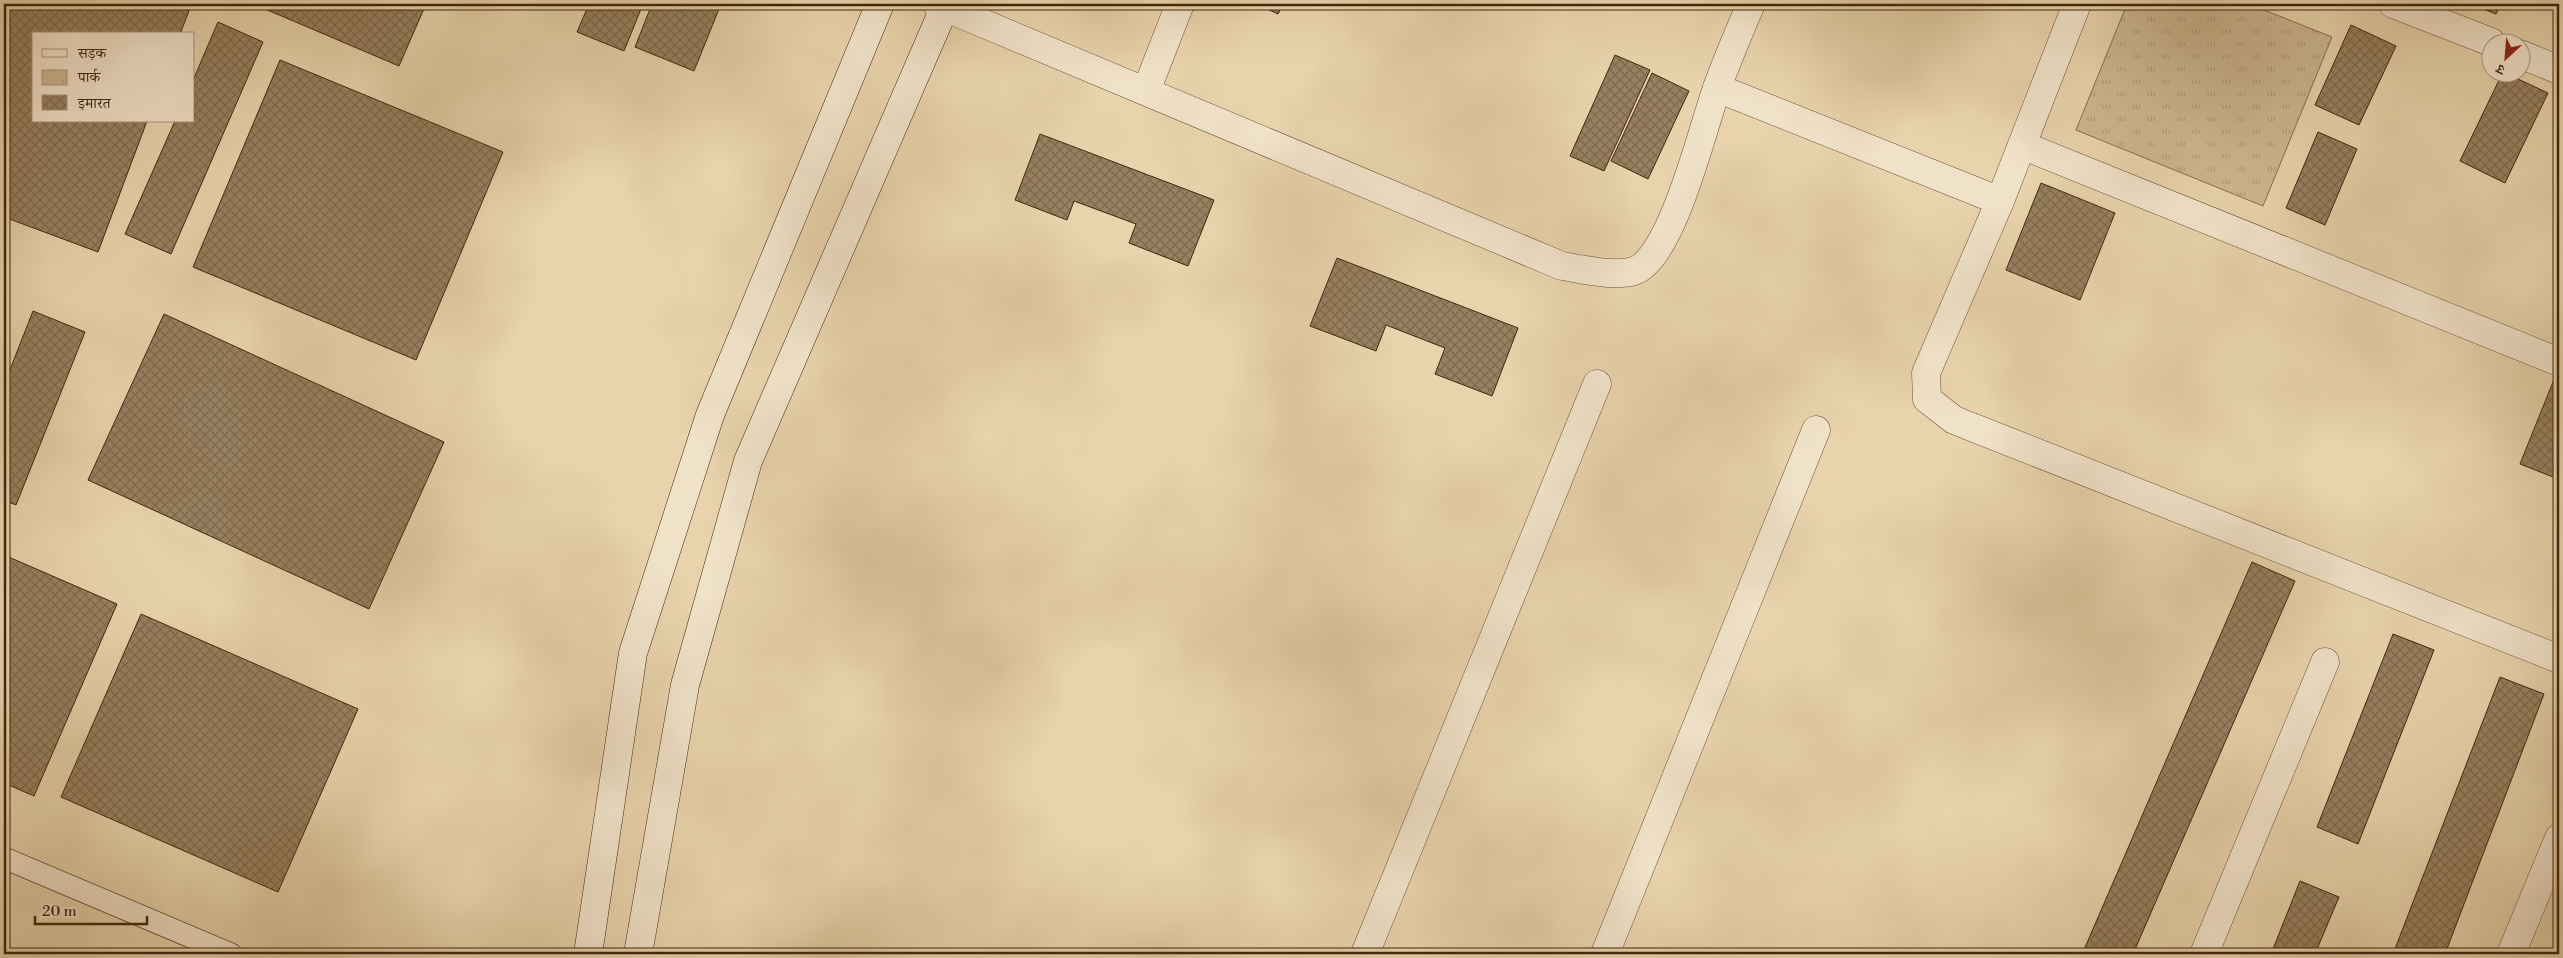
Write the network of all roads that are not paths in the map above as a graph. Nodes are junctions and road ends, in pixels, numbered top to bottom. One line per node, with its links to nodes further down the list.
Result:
1 (880, 4): 22 (street)
2 (1180, 4): 11 (street)
3 (1750, 4): 10 (street)
4 (2077, 4): 12 (street)
5 (2393, 4): 7 (street)
6 (943, 5): 11 (street); 23 (street)
7 (2480, 38)
8 (2530, 58): 9 (street)
9 (2559, 70)
10 (1717, 88): 11 (street); 13 (street)
11 (1146, 91)
12 (2022, 145): 13 (street); 14 (street)
13 (2000, 201): 17 (street)
14 (2559, 362)
15 (1597, 384): 24 (street)
16 (1816, 430): 25 (street)
17 (2558, 656)
18 (2325, 662): 26 (street)
19 (2558, 847): 27 (street)
20 (4, 858): 21 (lane)
21 (231, 954)
22 (588, 954)
23 (638, 954)
24 (1366, 954)
25 (1605, 954)
26 (2204, 954)
27 (2511, 954)

